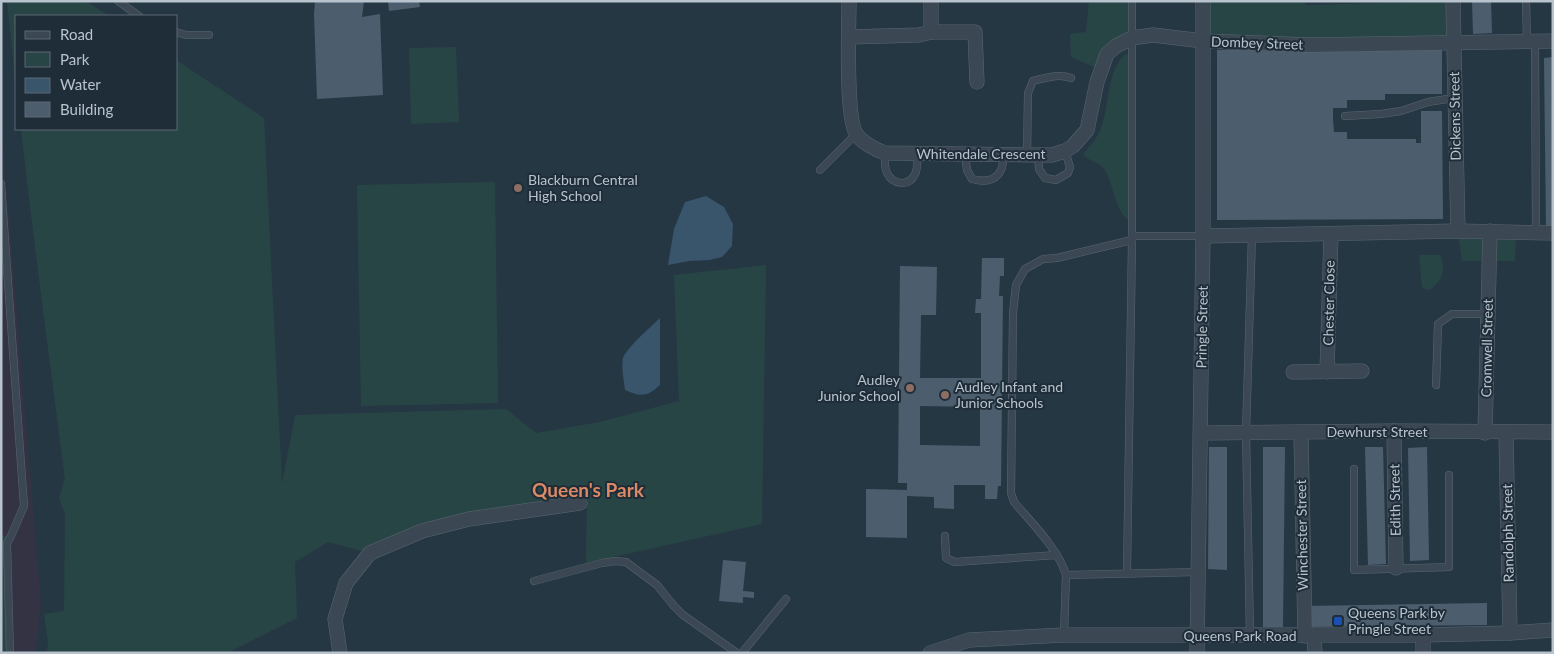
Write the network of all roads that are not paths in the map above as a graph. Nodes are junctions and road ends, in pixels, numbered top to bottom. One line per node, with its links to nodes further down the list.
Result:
1 (118, 1): 8 (lane)
2 (849, 1): 12 (street)
3 (931, 1): 9 (street)
4 (1132, 1): 13 (lane)
5 (1203, 1): 15 (street, Pringle Street)
6 (1453, 1): 17 (street, Dickens Street)
7 (1526, 1): 16 (lane)
8 (138, 15)
9 (931, 32): 12 (street); 19 (street)
10 (178, 33): 11 (lane)
11 (209, 35)
12 (849, 37): 22 (street)
13 (1132, 38): 15 (street, Whitendale Crescent); 23 (street, Whitendale Crescent); 38 (lane)
14 (1553, 40): 16 (street)
15 (1203, 41): 17 (street, Dombey Street); 37 (street, Pringle Street)
16 (1531, 41): 17 (street, Dombey Street); 33 (lane)
17 (1453, 42): 20 (street, Dickens Street)
18 (1071, 78): 28 (lane)
19 (977, 82)
20 (1454, 98): 21 (lane); 32 (street, Dickens Street)
21 (1345, 116)
22 (856, 134): 24 (street); 29 (lane)
23 (1065, 151): 28 (street, Whitendale Crescent); 28 (lane)
24 (885, 153): 25 (street, Whitendale Crescent); 25 (lane)
25 (918, 154): 26 (street, Whitendale Crescent)
26 (965, 154): 27 (street, Whitendale Crescent); 27 (lane)
27 (1004, 154): 28 (street, Whitendale Crescent)
28 (1033, 155)
29 (820, 170)
30 (1, 184): 69 (lane)
31 (1497, 231): 32 (street); 33 (street); 39 (street, Cromwell Street)
32 (1458, 232): 35 (street)
33 (1536, 232): 34 (street)
34 (1553, 232)
35 (1331, 234): 36 (street); 42 (street, Chester Close)
36 (1252, 235): 37 (street); 48 (lane)
37 (1203, 236): 38 (lane); 47 (street, Pringle Street)
38 (1132, 238): 55 (lane); 58 (lane)
39 (1488, 314): 43 (lane); 50 (street, Cromwell Street)
40 (1362, 370): 42 (street)
41 (1293, 372): 42 (street)
42 (1327, 372)
43 (1436, 386)
44 (1394, 431): 49 (street, Dewhurst Street); 50 (street, Dewhurst Street); 56 (street, Edith Street)
45 (1506, 432): 46 (street, Dewhurst Street); 50 (street, Dewhurst Street); 63 (street, Randolph Street)
46 (1553, 432)
47 (1201, 433): 48 (street, Dewhurst Street); 57 (street, Pringle Street)
48 (1246, 433): 49 (street, Dewhurst Street); 67 (lane)
49 (1301, 433): 68 (street, Winchester Street)
50 (1485, 433)
51 (1354, 469): 56 (lane)
52 (1449, 475): 56 (lane)
53 (580, 503): 70 (street)
54 (945, 536): 55 (lane)
55 (1058, 555): 59 (lane)
56 (1396, 568)
57 (1197, 572): 58 (lane); 65 (street, Pringle Street)
58 (1127, 574): 59 (lane)
59 (1066, 575): 64 (lane)
60 (534, 581): 71 (lane)
61 (786, 599): 72 (lane)
62 (1553, 630): 63 (street, Queens Park Road)
63 (1510, 633): 66 (street, Queens Park Road)
64 (1064, 635): 65 (street, Queens Park Road); 73 (street, Queens Park Road)
65 (1197, 635): 67 (street, Queens Park Road); 74 (street, Pringle Street)
66 (1423, 635): 68 (street, Queens Park Road); 76 (street)
67 (1250, 636): 68 (street, Queens Park Road)
68 (1310, 636): 75 (street, Winchester Street)
69 (10, 653)
70 (340, 653)
71 (737, 653)
72 (742, 653)
73 (930, 653)
74 (1197, 653)
75 (1314, 653)
76 (1423, 653)

